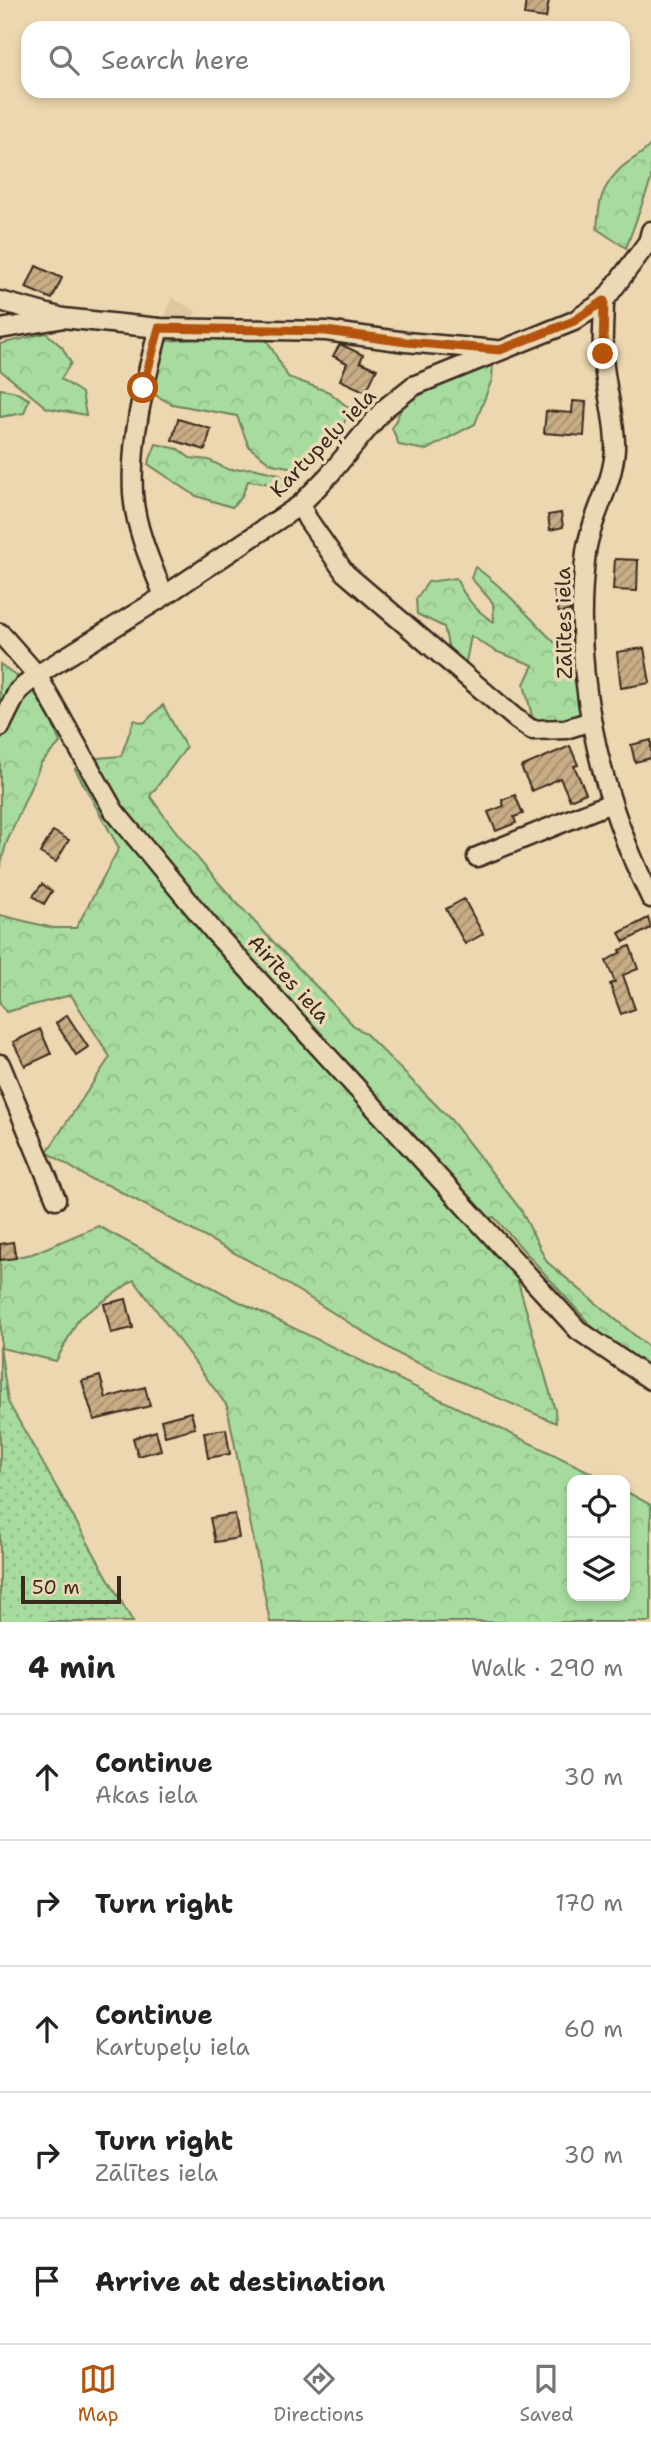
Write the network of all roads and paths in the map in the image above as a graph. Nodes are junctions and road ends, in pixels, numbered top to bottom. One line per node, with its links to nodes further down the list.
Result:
1 (651, 232): 3 (street)
2 (0, 301): 4 (street)
3 (604, 301): 7 (street, Kartupeļu iela); 12 (street, Zālītes iela)
4 (62, 318): 5 (street); 6 (street)
5 (159, 328): 7 (street); 9 (street)
6 (0, 329)
7 (500, 350): 8 (street, Kartupeļu iela)
8 (300, 505): 9 (street, Kartupeļu iela); 12 (street)
9 (164, 596): 11 (street, Kartupeļu iela)
10 (0, 633): 11 (street, Airītes iela)
11 (37, 676): 13 (street, Kartupeļu iela); 19 (street, Airītes iela)
12 (591, 720): 14 (street, Zālītes iela)
13 (0, 727)
14 (611, 803): 15 (street); 16 (street, Zālītes iela)
15 (477, 857)
16 (651, 898)
17 (0, 1064): 18 (street)
18 (57, 1199)
19 (651, 1380)

